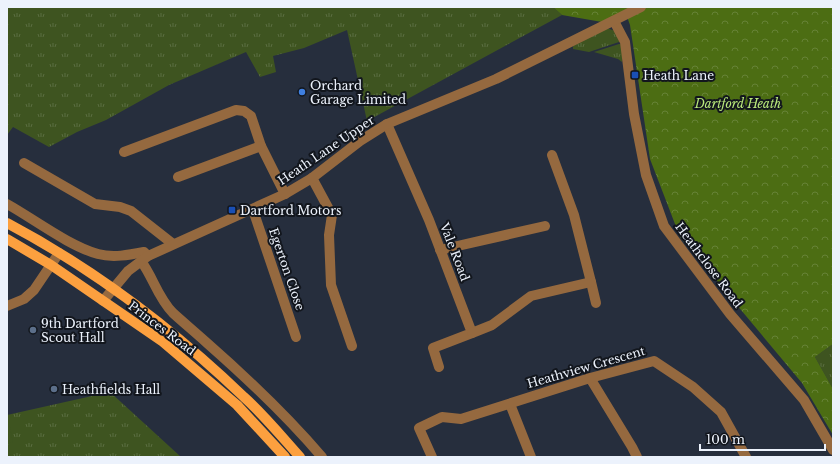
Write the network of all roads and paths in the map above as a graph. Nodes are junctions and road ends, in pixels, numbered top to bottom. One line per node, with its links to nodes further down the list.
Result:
1 (641, 7): 2 (street, Heath Lane Upper)
2 (614, 21): 3 (street, Heath Lane Upper); 34 (street, Heathclose Road)
3 (387, 124): 9 (street, Heath Lane Upper); 17 (street, Vale Road)
4 (261, 146): 5 (street); 8 (street); 10 (street)
5 (124, 152)
6 (552, 155): 21 (street)
7 (24, 163): 16 (street)
8 (178, 177)
9 (312, 178): 10 (street, Heath Lane Upper); 28 (street)
10 (285, 194): 12 (street, Heath Lane Upper)
11 (7, 204): 19 (street)
12 (253, 210): 16 (street, Heath Lane Upper); 27 (street, Egerton Close)
13 (7, 223): 18 (main road, Princes Road)
14 (545, 226): 17 (street)
15 (7, 239): 20 (main road, Princes Road)
16 (173, 244): 19 (street, Heath Lane Upper)
17 (440, 250): 26 (street, Vale Road)
18 (59, 253): 20 (street); 22 (main road, Princes Road)
19 (145, 258): 22 (street, Heath Lane Upper); 32 (street, Princes Road)
20 (51, 265): 23 (main road, Princes Road); 25 (street)
21 (591, 282): 24 (street); 26 (street)
22 (114, 288): 23 (street, Heath Lane Upper); 33 (main road, Princes Road)
23 (103, 301): 35 (main road, Princes Road)
24 (596, 303)
25 (7, 306)
26 (472, 333): 29 (street)
27 (296, 337)
28 (352, 346)
29 (439, 367)
30 (590, 378): 31 (street, Heathview Crescent); 40 (street); 41 (street, Heathview Crescent)
31 (510, 404): 38 (street, Heathview Crescent); 39 (street)
32 (286, 417): 33 (street); 37 (street, Princes Road)
33 (274, 429): 36 (main road, Princes Road)
34 (833, 450)
35 (285, 457)
36 (300, 457)
37 (322, 457)
38 (432, 457)
39 (531, 457)
40 (637, 457)
41 (746, 457)

